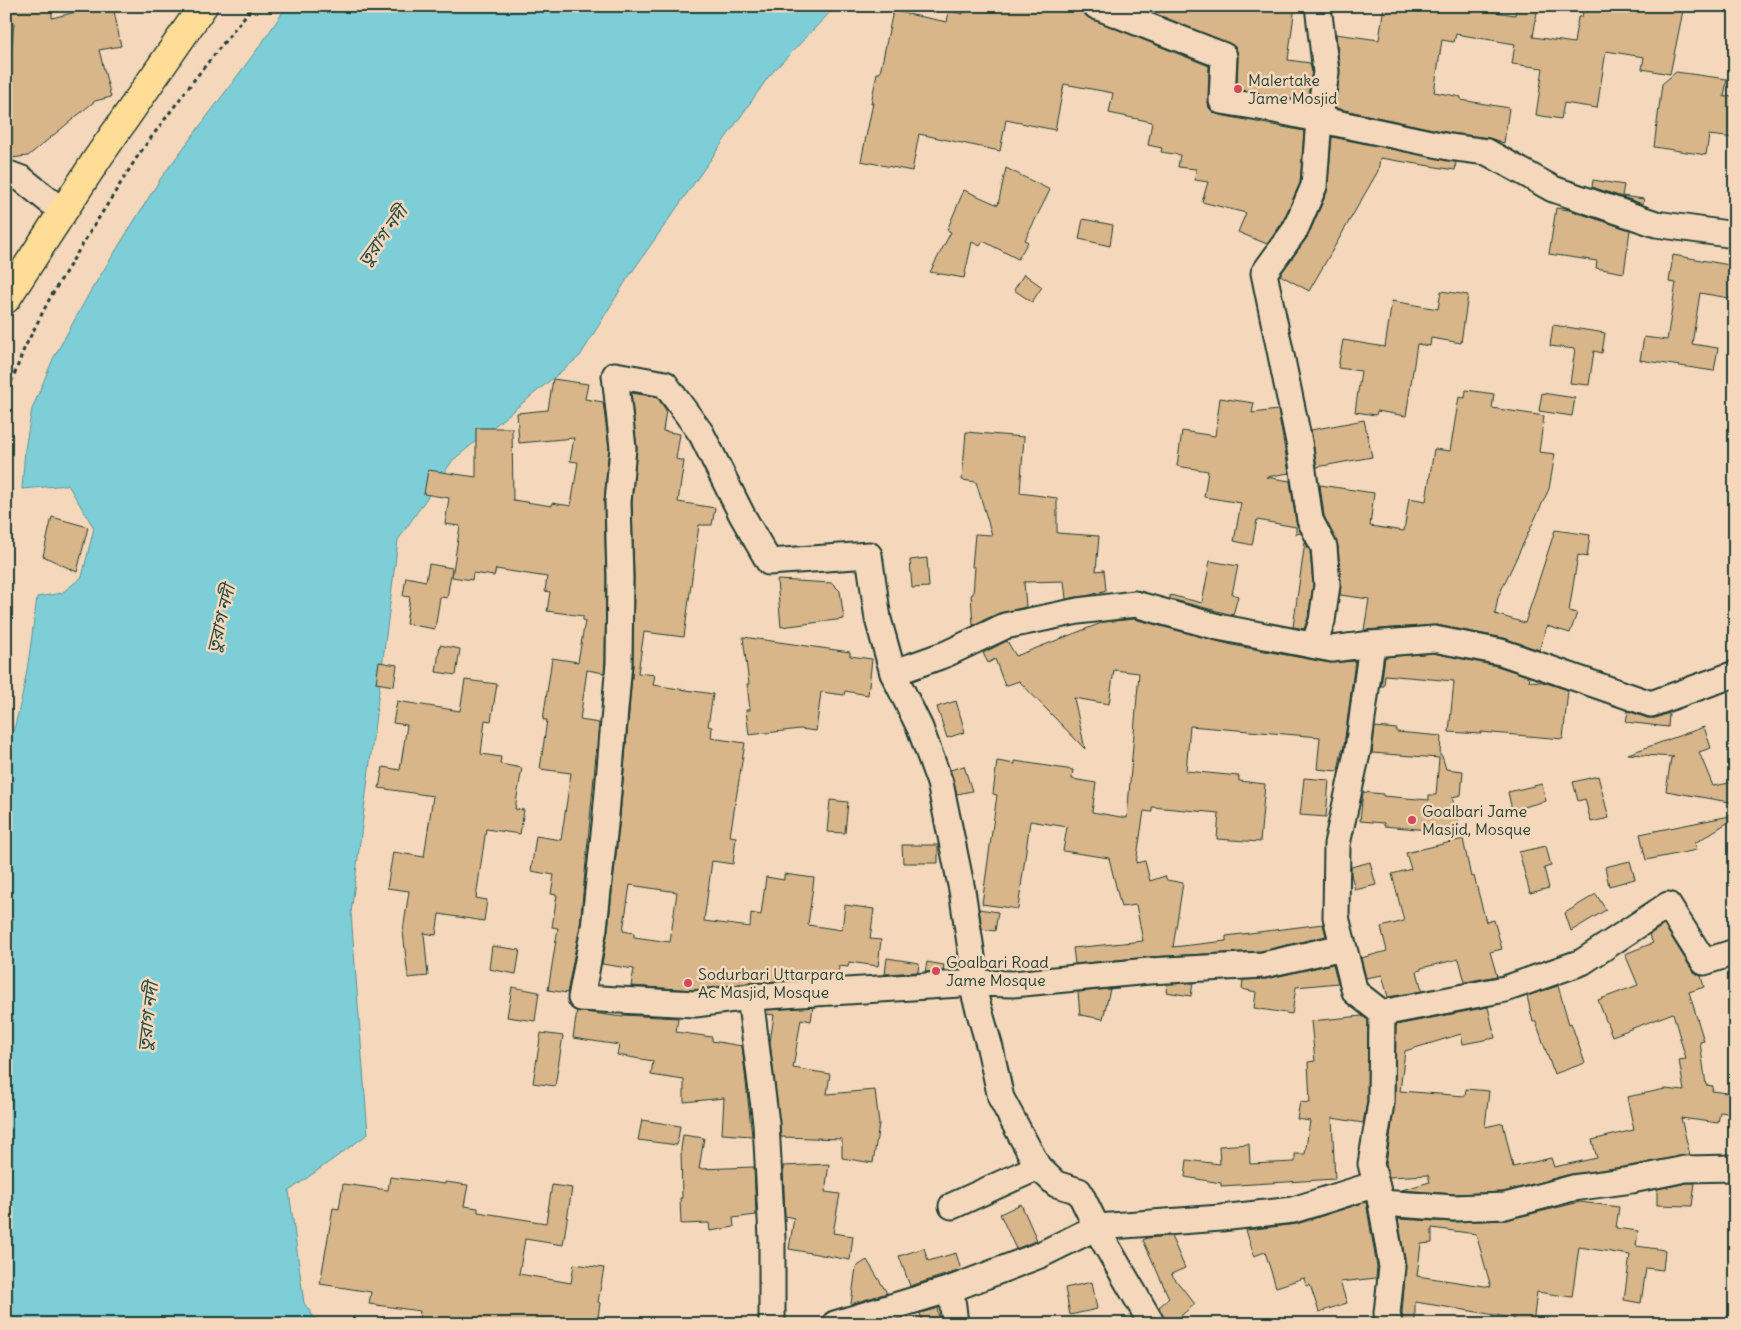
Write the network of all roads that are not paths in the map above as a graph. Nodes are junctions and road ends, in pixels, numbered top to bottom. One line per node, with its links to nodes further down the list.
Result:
1 (203, 6): 6 (highway)
2 (1096, 6): 4 (street)
3 (1318, 6): 4 (street)
4 (1319, 119): 7 (street); 10 (street)
5 (6, 173): 6 (street)
6 (63, 212): 8 (highway)
7 (1735, 235)
8 (6, 299)
9 (1372, 644): 10 (street); 12 (street); 13 (street)
10 (1314, 645): 11 (street)
11 (893, 673): 15 (street); 16 (street)
12 (1735, 674)
13 (1343, 947): 15 (street); 17 (street)
14 (1735, 952): 17 (street)
15 (976, 983): 16 (street); 18 (street)
16 (750, 997): 24 (street)
17 (1382, 1013): 20 (street)
18 (1038, 1167): 21 (street); 22 (street)
19 (1735, 1168): 20 (street)
20 (1379, 1193): 22 (street); 28 (street)
21 (952, 1206)
22 (1097, 1227): 23 (street); 27 (street)
23 (951, 1289): 25 (street); 26 (street)
24 (772, 1324)
25 (835, 1324)
26 (955, 1324)
27 (1152, 1324)
28 (1389, 1324)

